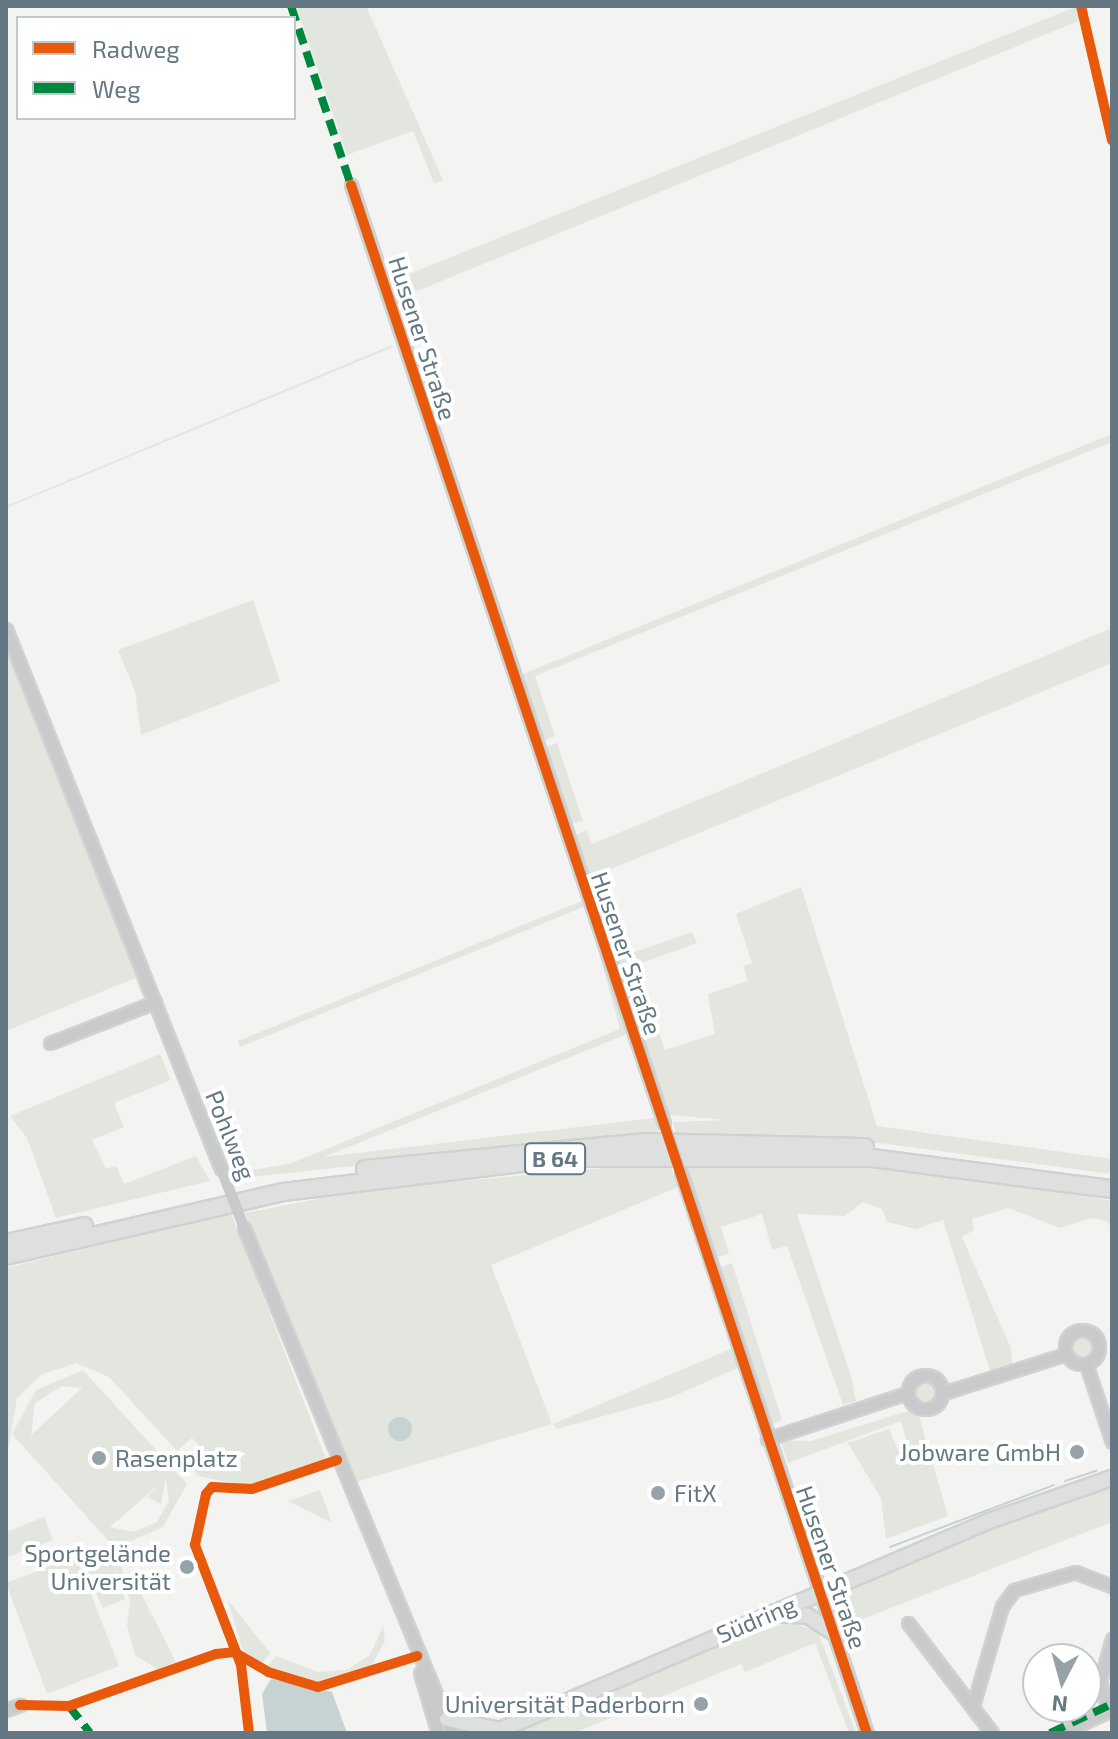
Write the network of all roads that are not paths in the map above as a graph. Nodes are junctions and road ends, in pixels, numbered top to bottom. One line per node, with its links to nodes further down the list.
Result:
1 (351, 185): 13 (street, Husener Straße, bridge)
2 (6, 629): 3 (street, Pohlweg)
3 (155, 1002): 4 (street); 22 (street, Pohlweg, bridge)
4 (50, 1043)
5 (1112, 1179): 7 (highway, B 64)
6 (1112, 1189): 8 (highway, B 64)
7 (6, 1243)
8 (6, 1256)
9 (1066, 1354): 10 (street); 10 (street); 12 (street)
10 (1086, 1364): 14 (street)
11 (907, 1393): 12 (street); 12 (street); 13 (street)
12 (943, 1393)
13 (767, 1439): 17 (street, Husener Straße)
14 (1112, 1442)
15 (1112, 1478): 17 (main road, Südring)
16 (1112, 1586): 23 (street)
17 (818, 1592): 18 (main road, Südring); 20 (street, Husener Straße)
18 (769, 1614): 20 (main road); 28 (main road, Südring)
19 (908, 1623): 23 (street)
20 (833, 1632): 30 (street, Husener Straße)
21 (1112, 1639): 26 (street)
22 (417, 1656): 27 (street, Pohlweg); 29 (street, Pohlweg)
23 (974, 1702): 31 (street)
24 (20, 1705): 25 (street)
25 (6, 1710)
26 (1110, 1710): 32 (street)
27 (450, 1726): 28 (main road)
28 (496, 1731)
29 (438, 1733)
30 (867, 1733)
31 (992, 1733)
32 (1061, 1733)

